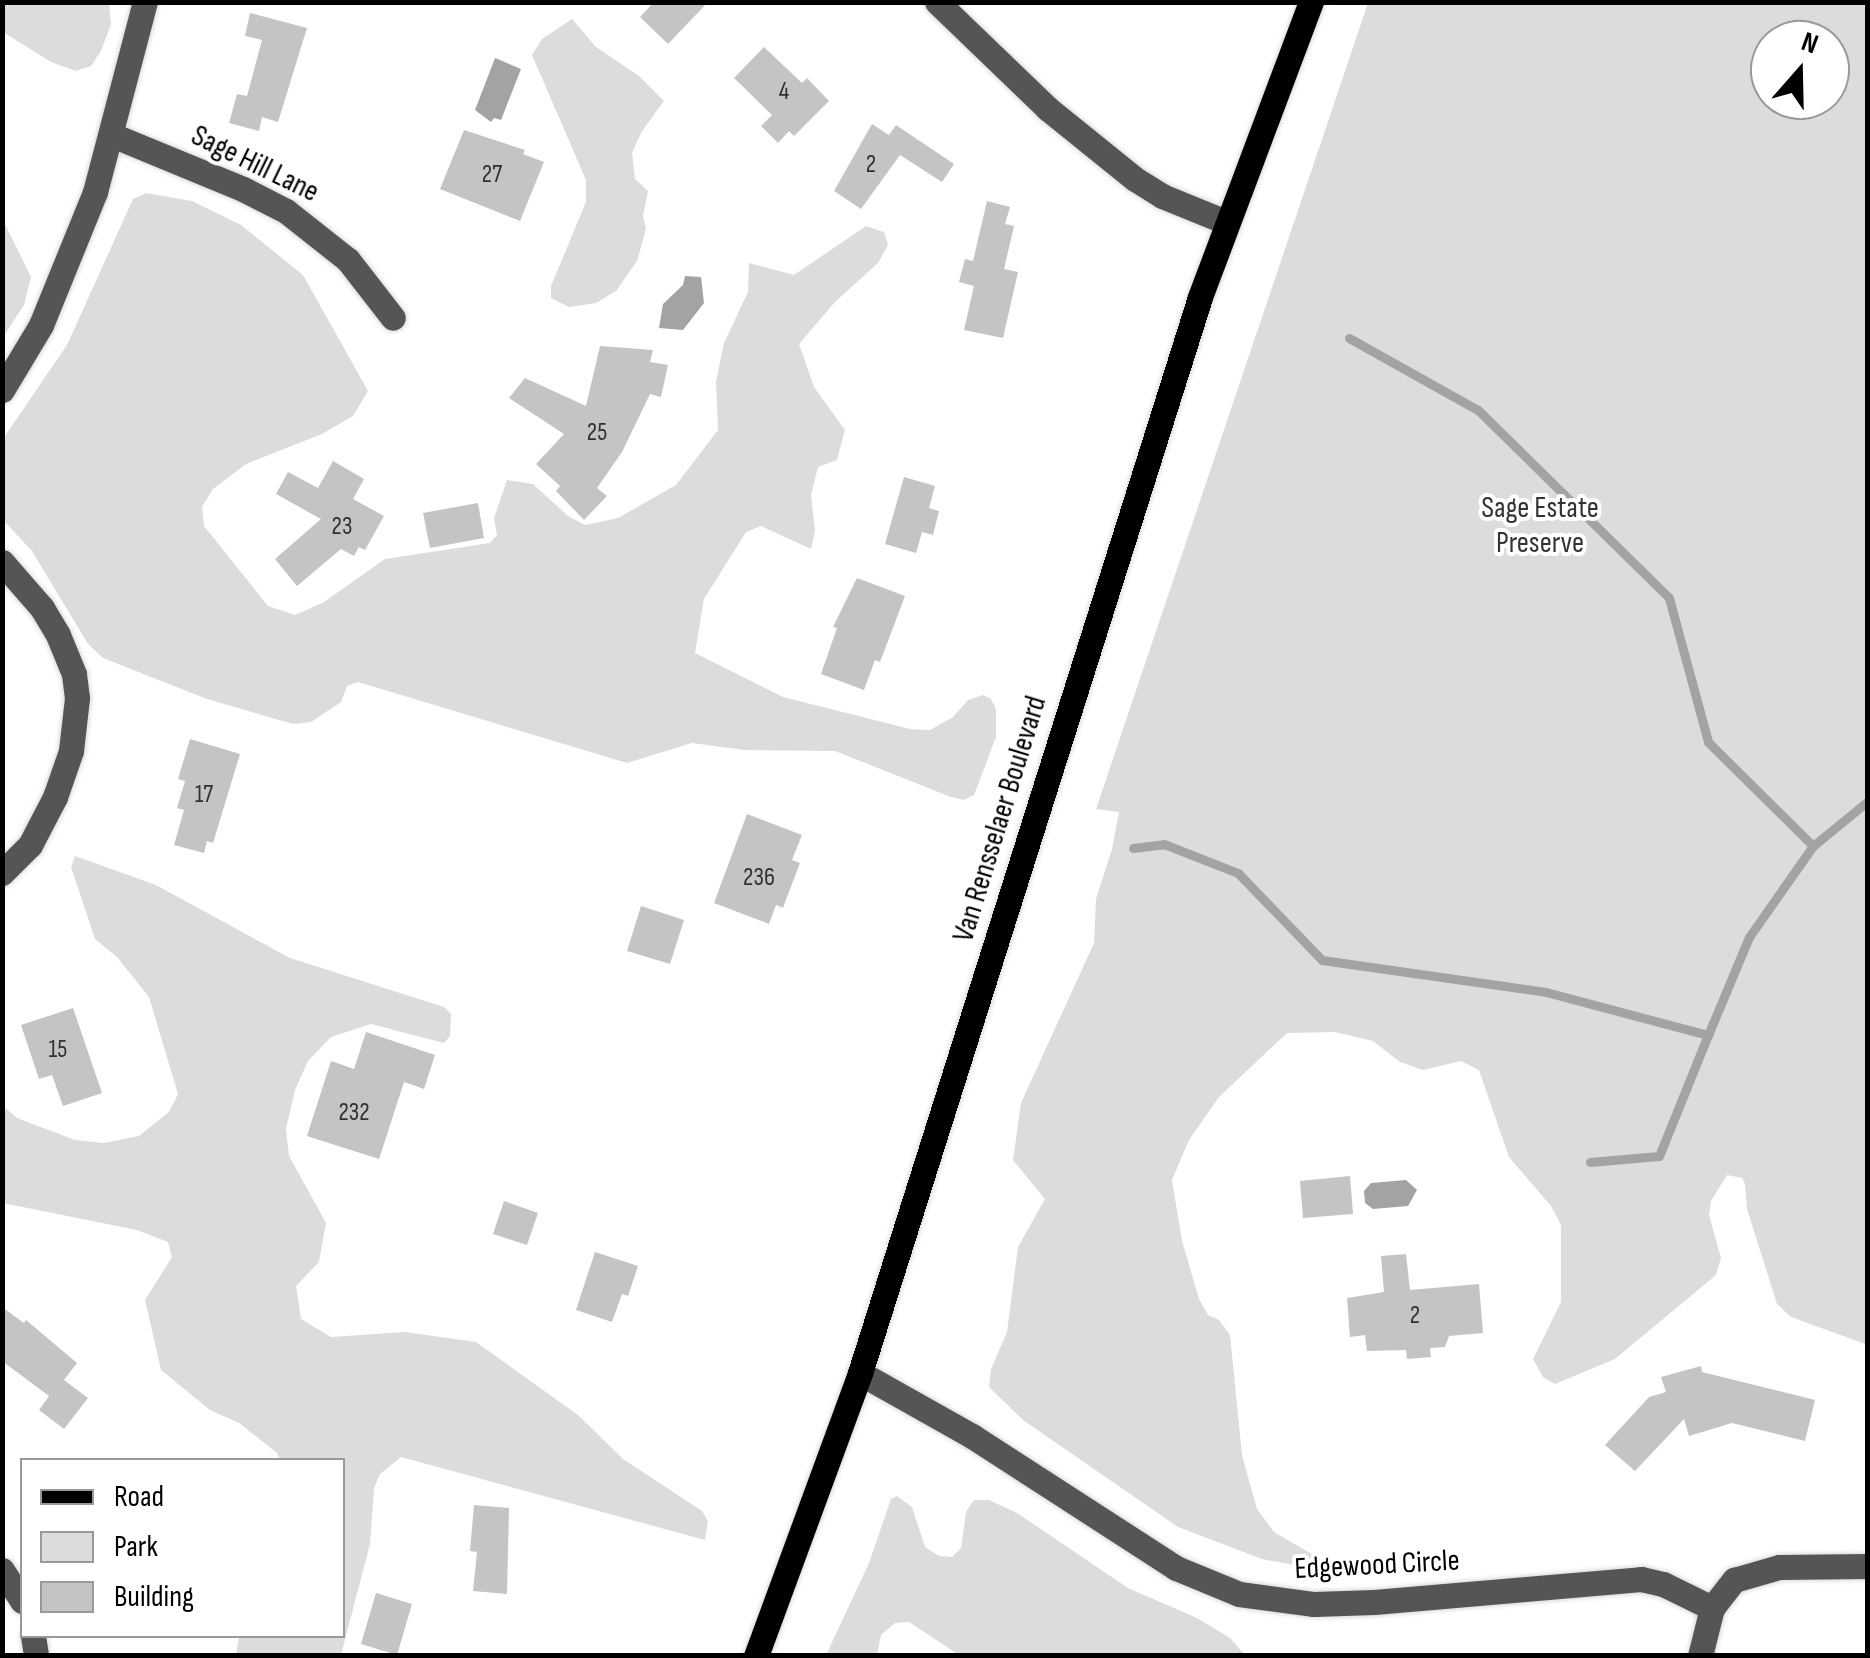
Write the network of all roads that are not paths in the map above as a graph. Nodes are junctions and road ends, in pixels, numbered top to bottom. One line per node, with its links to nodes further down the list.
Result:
1 (145, 2): 4 (street)
2 (937, 2): 5 (street)
3 (1311, 2): 5 (main road, Van Rensselaer Boulevard)
4 (112, 135): 6 (street, Sage Hill Lane); 7 (street)
5 (1226, 222): 10 (main road, Van Rensselaer Boulevard)
6 (393, 318)
7 (2, 390)
8 (2, 562): 9 (street)
9 (2, 873)
10 (860, 1373): 14 (street, Edgewood Circle); 15 (main road, Van Rensselaer Boulevard)
11 (1868, 1566): 14 (street)
12 (2, 1570): 13 (street)
13 (20, 1598)
14 (1712, 1608): 16 (street)
15 (756, 1656)
16 (1700, 1656)

